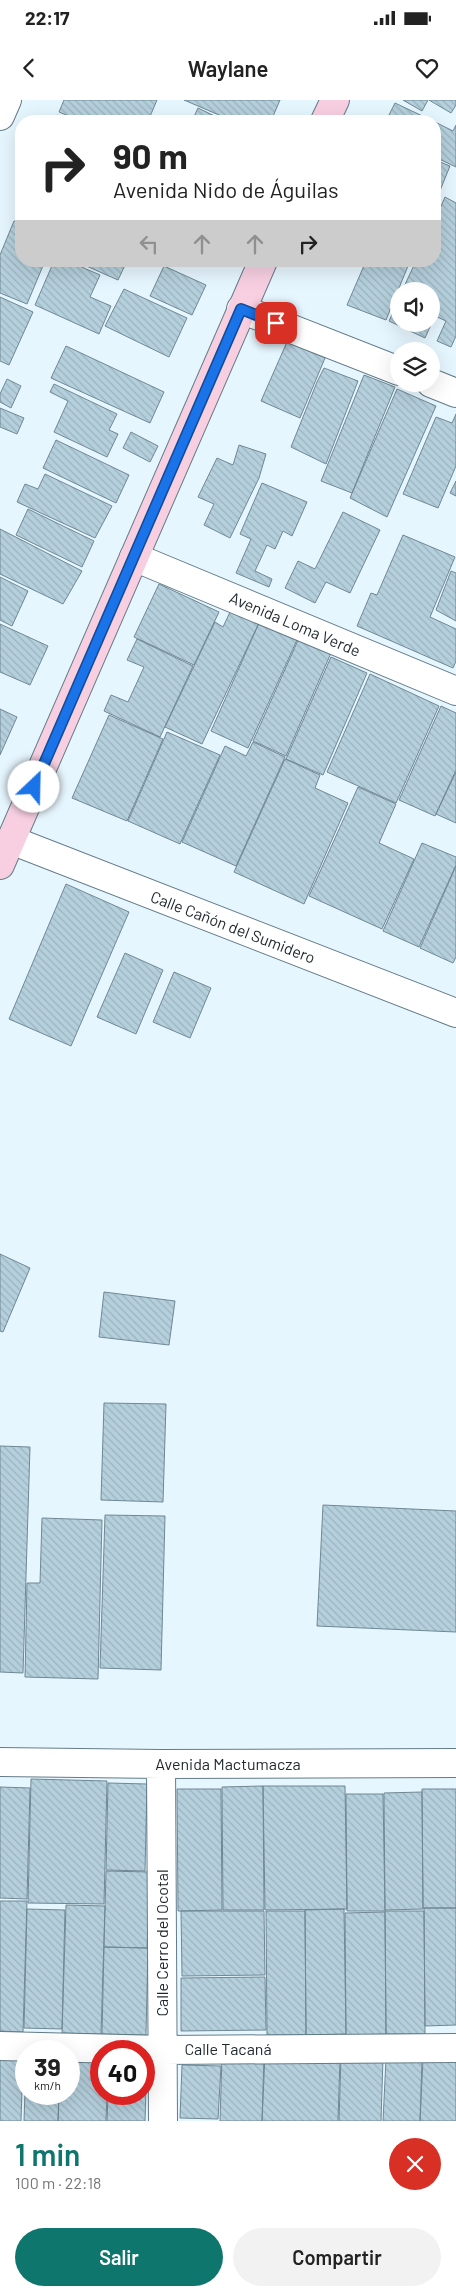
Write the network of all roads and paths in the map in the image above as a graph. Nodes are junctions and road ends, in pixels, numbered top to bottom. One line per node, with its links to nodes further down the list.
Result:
1 (7, 100): 4 (street)
2 (334, 100): 3 (street)
3 (328, 115)
4 (0, 116)
5 (260, 267): 6 (street)
6 (241, 309): 7 (street); 10 (street)
7 (390, 367)
8 (440, 387): 9 (street)
9 (456, 393)
10 (134, 557): 11 (street, Avenida Loma Verde); 12 (street)
11 (456, 691)
12 (5, 852): 13 (street, Calle Cañón del Sumidero)
13 (456, 1013)
14 (0, 1762): 16 (street, Avenida Mactumacza)
15 (456, 1763): 16 (street, Avenida Mactumacza)
16 (161, 1764): 19 (street, Calle Cerro del Ocotal)
17 (0, 2046): 19 (street, Calle Tacaná)
18 (456, 2048): 19 (street, Calle Tacaná)
19 (163, 2050): 20 (street, Calle Cerro del Ocotal)
20 (163, 2121)

